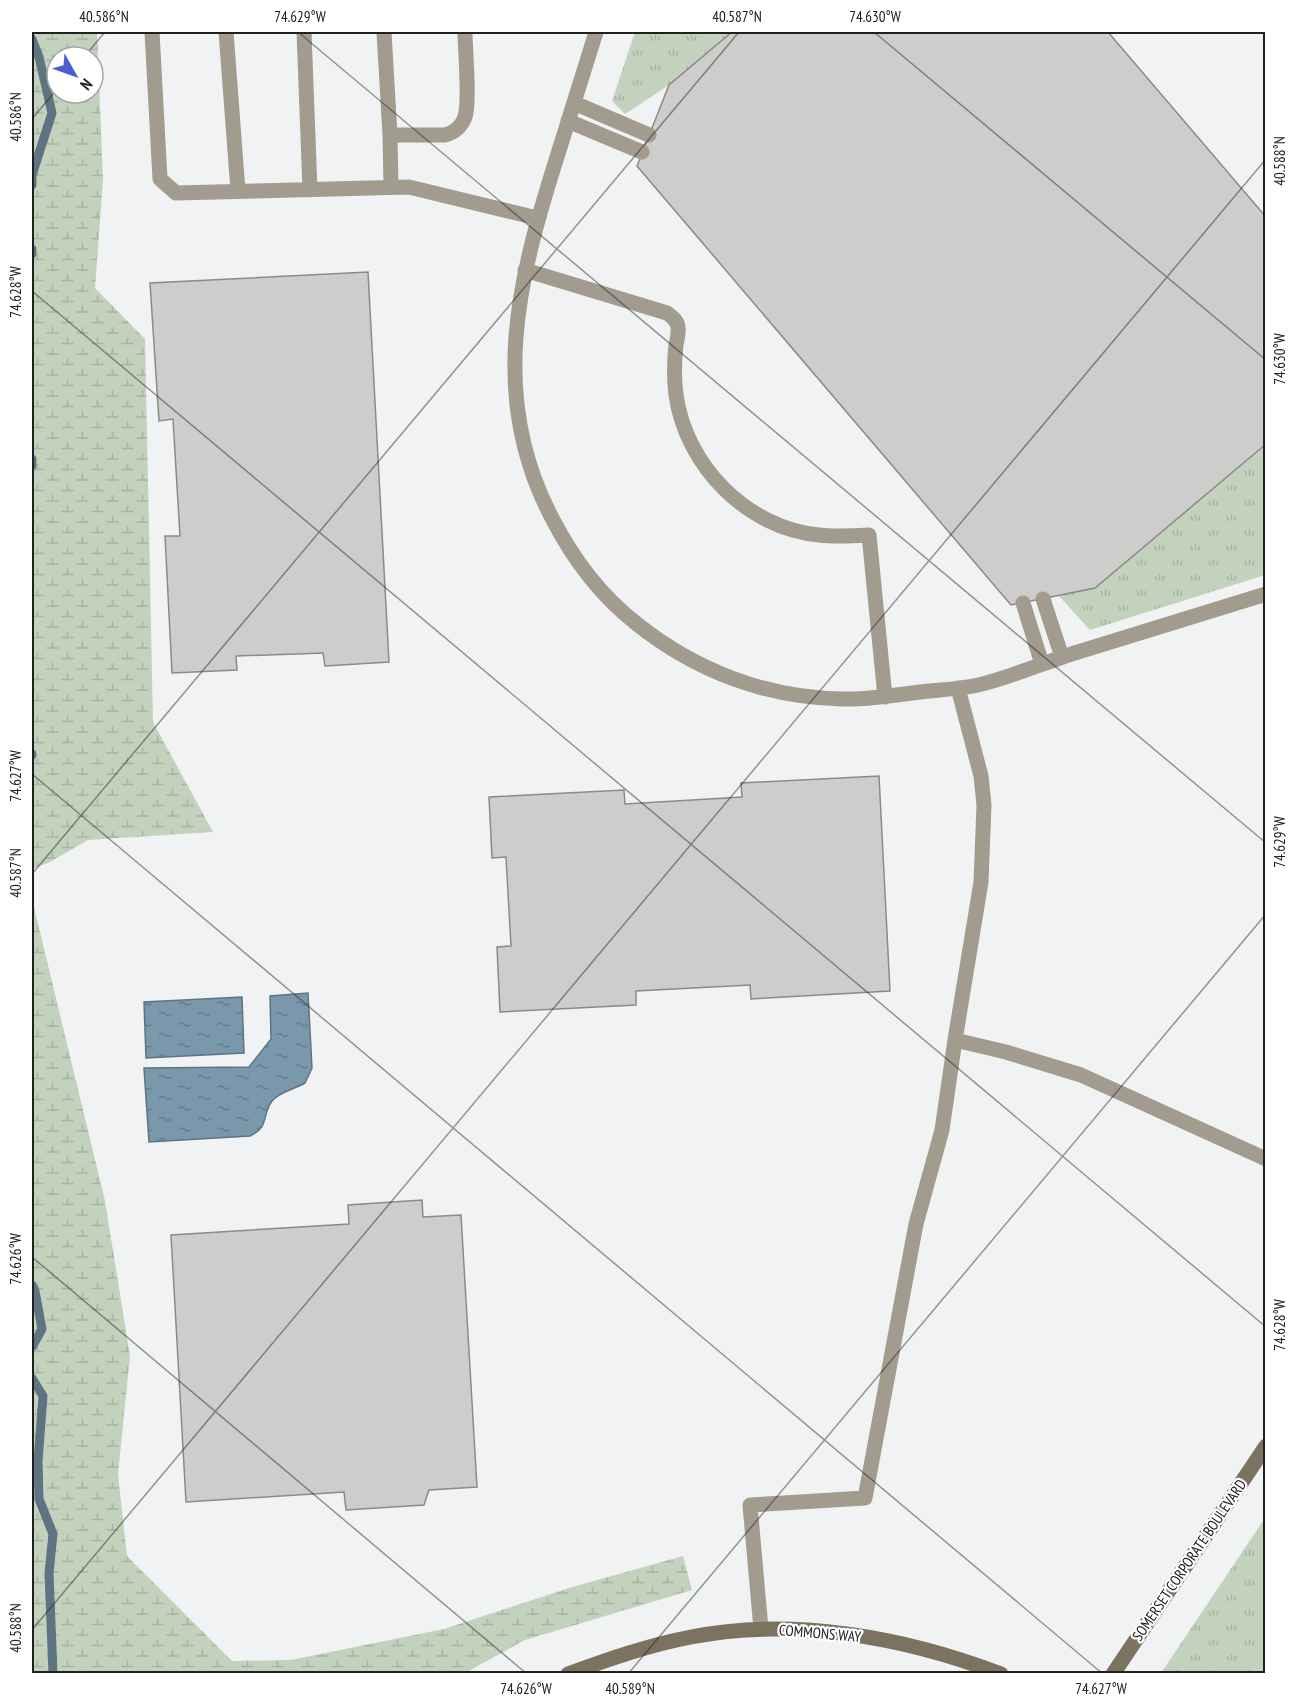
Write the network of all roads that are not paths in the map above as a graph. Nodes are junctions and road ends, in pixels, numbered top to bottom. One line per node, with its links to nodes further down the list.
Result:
1 (152, 32): 14 (lane)
2 (226, 32): 14 (lane)
3 (304, 32): 13 (lane)
4 (384, 32): 9 (lane)
5 (465, 32): 9 (lane)
6 (596, 32): 7 (lane)
7 (574, 103): 8 (lane); 10 (lane)
8 (568, 121): 11 (lane); 15 (lane)
9 (390, 135): 12 (lane)
10 (649, 135)
11 (642, 152)
12 (391, 188): 13 (lane); 15 (lane)
13 (310, 190): 14 (lane)
14 (237, 192)
15 (537, 219): 16 (lane)
16 (525, 270): 23 (lane); 23 (lane)
17 (1266, 594): 20 (lane)
18 (1043, 599): 20 (lane)
19 (1023, 603): 21 (lane)
20 (1062, 657): 21 (lane)
21 (1042, 664): 22 (lane)
22 (958, 688): 23 (lane); 24 (lane)
23 (885, 696)
24 (956, 1040): 25 (lane); 27 (lane)
25 (1266, 1159)
26 (1266, 1446): 30 (street, SOMERSET CORPORATE BOULEVARD)
27 (761, 1629): 28 (street, COMMONS WAY); 29 (street, COMMONS WAY)
28 (568, 1674)
29 (1001, 1674)
30 (1113, 1674)

